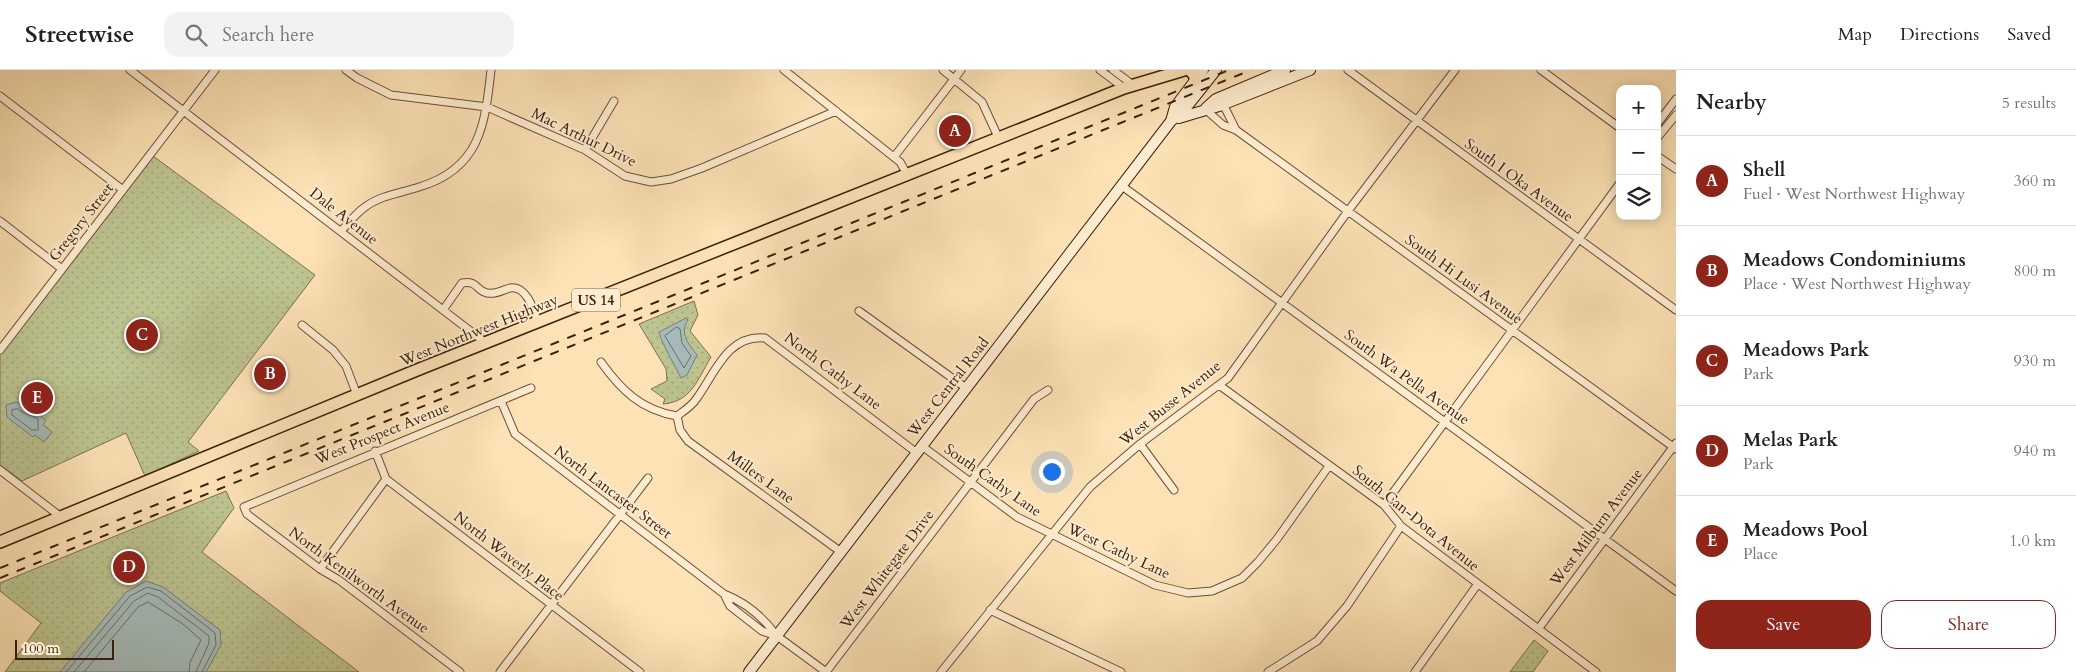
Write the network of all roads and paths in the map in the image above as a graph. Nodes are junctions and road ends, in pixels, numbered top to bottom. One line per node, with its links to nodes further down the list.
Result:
1 (130, 70): 29 (street, Dale Avenue)
2 (215, 70): 29 (street, Gregory Street)
3 (346, 70): 27 (street, Mac Arthur Drive)
4 (491, 70): 27 (street)
5 (784, 70): 30 (street)
6 (943, 70): 20 (street)
7 (961, 70): 20 (street)
8 (1100, 70): 21 (street)
9 (1113, 70): 21 (street)
10 (1159, 70): 21 (main road, West Northwest Highway / US 14)
11 (1184, 70): 21 (main road, West Northwest Highway / US 14)
12 (1202, 70): 19 (main road, West Central Road)
13 (1216, 70): 22 (main road, West Central Road)
14 (1285, 70): 26 (main road)
15 (1310, 70): 26 (main road)
16 (1348, 70): 34 (street, South I Oka Avenue)
17 (1455, 70): 34 (street, West Busse Avenue)
18 (1541, 70): 35 (street)
19 (1192, 75): 33 (main road, West Central Road)
20 (954, 79): 38 (street); 40 (street)
21 (1128, 87): 38 (main road, West Northwest Highway / US 14)
22 (1198, 93): 26 (main road); 33 (main road, West Central Road)
23 (0, 96): 46 (street)
24 (1676, 98): 32 (street)
25 (614, 101): 39 (street)
26 (1219, 102): 28 (main road); 36 (street, South Hi Lusi Avenue)
27 (488, 107): 39 (street, Mac Arthur Drive); 49 (street)
28 (1205, 109): 33 (main road); 36 (street, South Hi Lusi Avenue)
29 (184, 110): 46 (street, Gregory Street); 49 (street, Dale Avenue)
30 (836, 111): 39 (street, Mac Arthur Drive); 40 (street)
31 (1676, 115): 37 (street)
32 (1661, 119)
33 (1171, 121): 44 (main road, West Central Road)
34 (1416, 122): 47 (street, West Busse Avenue); 50 (street, South I Oka Avenue)
35 (1616, 125)
36 (1236, 130): 47 (street, South Hi Lusi Avenue)
37 (1661, 133)
38 (998, 139): 43 (main road, West Northwest Highway / US 14)
39 (585, 150)
40 (894, 157): 43 (street)
41 (1661, 159): 42 (street)
42 (1676, 170)
43 (908, 176): 56 (main road, West Northwest Highway / US 14)
44 (1122, 186): 52 (street, South Wa Pella Avenue); 64 (main road, West Central Road)
45 (1616, 188): 50 (street)
46 (123, 190): 51 (street, Gregory Street)
47 (1348, 211): 52 (street, West Busse Avenue); 58 (street, South Hi Lusi Avenue)
48 (0, 221): 51 (street)
49 (341, 231): 53 (street, Dale Avenue)
50 (1578, 239): 54 (street, South I Oka Avenue); 58 (street)
51 (62, 269): 60 (street, Gregory Street)
52 (1282, 303): 62 (street, West Busse Avenue); 69 (street, South Wa Pella Avenue)
53 (444, 310): 56 (street); 59 (street, Dale Avenue)
54 (1676, 310)
55 (859, 311): 64 (street)
56 (538, 322): 59 (main road, West Northwest Highway / US 14)
57 (302, 325): 66 (street)
58 (1511, 331): 69 (street); 71 (street, South Hi Lusi Avenue)
59 (487, 343): 66 (main road, West Northwest Highway / US 14)
60 (1, 346)
61 (601, 362): 68 (street)
62 (1219, 385): 70 (street, West Busse Avenue); 74 (street, South Can-Dota Avenue)
63 (531, 388): 67 (street, West Prospect Avenue)
64 (966, 388): 72 (main road, West Central Road)
65 (1048, 390): 78 (street, West Whitegate Drive)
66 (357, 395): 83 (main road, West Northwest Highway / US 14)
67 (501, 401): 73 (street, West Prospect Avenue); 82 (street, North Lancaster Street)
68 (677, 416): 72 (street, North Cathy Lane); 88 (street, Millers Lane)
69 (1444, 421): 80 (street); 86 (street, South Wa Pella Avenue)
70 (1140, 444): 79 (street); 85 (street, West Busse Avenue)
71 (1675, 446): 86 (street, West Milburn Avenue)
72 (919, 449): 78 (street, South Cathy Lane); 88 (main road, West Central Road)
73 (375, 451): 76 (street); 81 (street, West Prospect Avenue)
74 (1329, 466): 80 (street, South Can-Dota Avenue); 85 (street, West Cathy Lane)
75 (0, 470): 83 (street)
76 (386, 478): 89 (street); 92 (street, North Waverly Place)
77 (648, 478): 82 (street)
78 (970, 482): 85 (street, South Cathy Lane); 100 (street, West Whitegate Drive)
79 (1174, 490)
80 (1384, 505): 84 (street, South Can-Dota Avenue)
81 (244, 507): 89 (street, North Kenilworth Avenue)
82 (620, 515): 92 (street); 95 (street, North Lancaster Street)
83 (61, 517): 87 (main road, US 14)
84 (1401, 526): 90 (street, South Can-Dota Avenue); 103 (street)
85 (1050, 534): 93 (street, West Busse Avenue)
86 (1606, 538): 91 (street, South Wa Pella Avenue); 94 (street, West Milburn Avenue)
87 (0, 542)
88 (841, 552): 95 (main road, West Central Road)
89 (320, 569): 96 (street, North Kenilworth Avenue)
90 (1477, 584): 94 (street, South Can-Dota Avenue); 104 (street)
91 (1676, 591)
92 (551, 606): 97 (street); 98 (street, North Waverly Place)
93 (990, 610): 101 (street, West Busse Avenue); 102 (street)
94 (1538, 628): 105 (street, South Can-Dota Avenue)
95 (776, 636): 99 (main road, West Central Road); 100 (street, North Lancaster Street)
96 (460, 672)
97 (500, 672)
98 (640, 672)
99 (749, 672)
100 (826, 672)
101 (940, 672)
102 (1121, 672)
103 (1268, 672)
104 (1415, 672)
105 (1596, 672)

